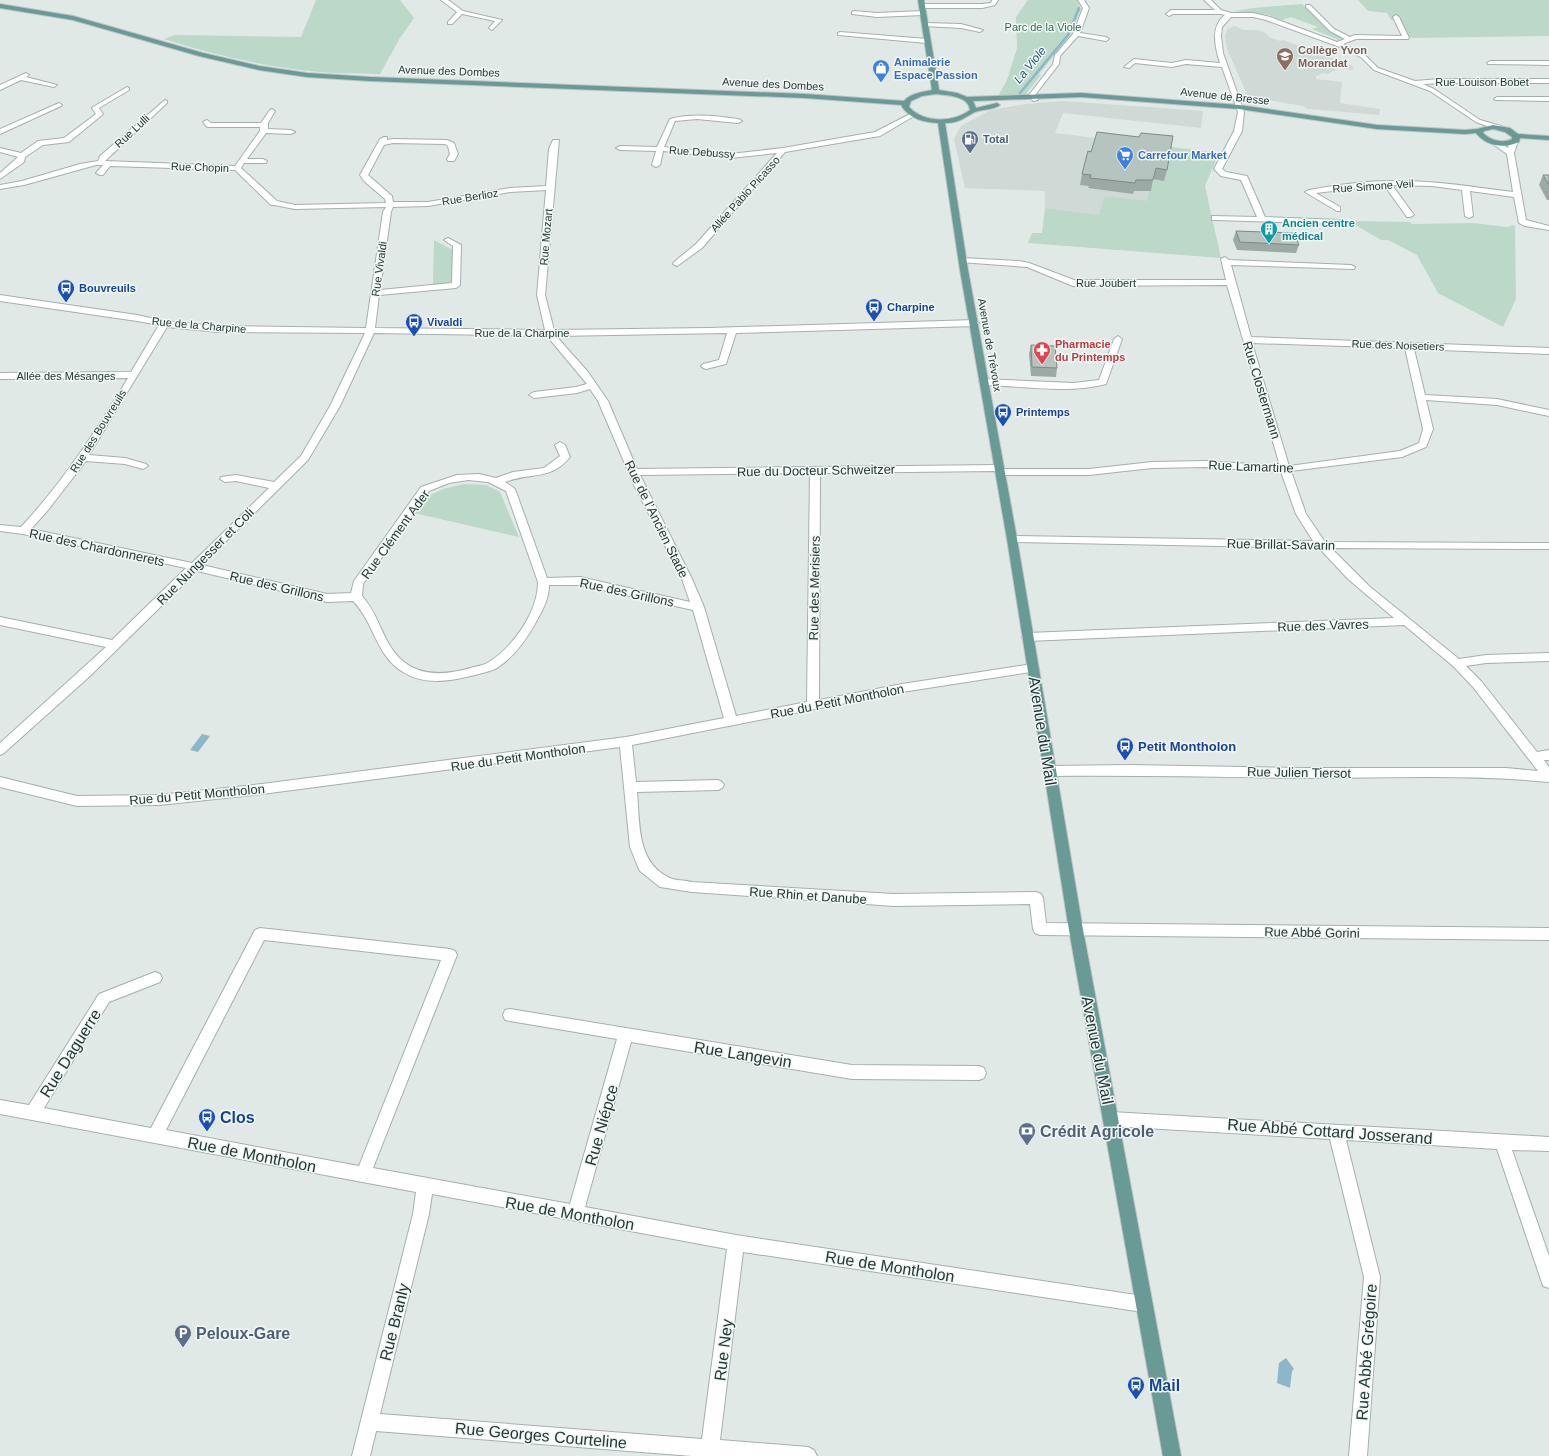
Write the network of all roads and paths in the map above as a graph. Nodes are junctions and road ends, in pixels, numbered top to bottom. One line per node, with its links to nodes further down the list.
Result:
1 (444, 0): 8 (street)
2 (996, 0): 5 (street)
3 (1081, 0): 20 (street)
4 (1207, 0): 9 (street)
5 (922, 3): 11 (main road)
6 (0, 6): 43 (main road, Avenue des Dombes)
7 (1308, 6): 22 (street)
8 (461, 12): 15 (street); 17 (street)
9 (1220, 12): 12 (street); 13 (street)
10 (854, 13): 11 (street)
11 (923, 13): 16 (main road)
12 (1169, 14)
13 (1230, 15): 24 (street); 26 (street)
14 (1396, 17): 22 (street)
15 (450, 23)
16 (926, 25): 18 (street); 23 (main road)
17 (492, 28)
18 (980, 30)
19 (840, 34): 23 (street)
20 (1076, 34): 21 (street); 38 (street)
21 (1106, 39)
22 (1350, 39): 24 (street)
23 (927, 41): 35 (main road)
24 (1337, 44): 30 (street)
25 (1549, 63): 28 (street)
26 (1224, 65): 27 (street); 45 (street)
27 (1127, 67)
28 (1510, 81): 29 (street, Rue Louison Bobet); 30 (street, Rue Louison Bobet); 32 (street)
29 (1549, 81)
30 (1415, 84): 50 (street)
31 (54, 85): 33 (street)
32 (1517, 87)
33 (0, 88)
34 (127, 90): 69 (street)
35 (936, 92): 37 (main road, Avenue de Bresse); 43 (main road, Avenue de Bresse)
36 (1522, 93): 40 (street)
37 (967, 99): 38 (main road, Avenue de Bresse); 47 (main road)
38 (1034, 99): 45 (main road, Avenue de Bresse); 47 (main road, Avenue de Bresse)
39 (1497, 99): 40 (street)
40 (1528, 99): 41 (street)
41 (1549, 99)
42 (165, 102): 73 (street, Rue Lulli)
43 (906, 103): 48 (main road)
44 (58, 105): 55 (street)
45 (1240, 109): 57 (main road, Avenue de Bresse); 90 (street)
46 (272, 111): 53 (street)
47 (973, 111): 52 (main road, Avenue de Bresse)
48 (912, 115): 52 (main road, Avenue de Bresse); 67 (street, Allée Pablo Picasso)
49 (738, 121): 65 (street)
50 (1478, 121): 54 (street); 57 (street)
51 (207, 122): 53 (street)
52 (941, 122): 94 (main road, Avenue de Trévoux)
53 (264, 128): 56 (street); 71 (street)
54 (1498, 128): 57 (main road); 60 (main road)
55 (0, 132)
56 (291, 132)
57 (1481, 132): 62 (main road)
58 (386, 135): 63 (street)
59 (1549, 138): 60 (main road)
60 (1515, 139): 62 (main road); 68 (street)
61 (556, 142): 82 (street, Rue Mozart)
62 (1494, 142): 68 (street)
63 (381, 144): 70 (street); 85 (street)
64 (620, 148): 65 (street, Rue Debussy)
65 (660, 149): 67 (street, Rue Debussy); 74 (street)
66 (0, 150): 69 (street)
67 (783, 150): 95 (street, Allée Pablo Picasso)
68 (1510, 153): 84 (street)
69 (22, 156): 79 (street)
70 (450, 159)
71 (242, 161): 72 (street); 76 (street)
72 (263, 161)
73 (105, 163): 75 (street, Rue Chopin); 77 (street, Rue Lulli); 81 (street, Rue Chopin)
74 (656, 165)
75 (178, 166): 76 (street, Rue Chopin); 78 (street)
76 (237, 168): 85 (street, Rue Chopin)
77 (100, 173)
78 (171, 175)
79 (0, 177)
80 (1386, 183): 83 (street, Rue Simone Veil); 86 (street, Rue Simone Veil); 87 (street)
81 (0, 188)
82 (550, 188): 85 (street, Rue Berlioz); 104 (street, Rue Mozart)
83 (1466, 188): 84 (street, Rue Simone Veil); 88 (street)
84 (1517, 195): 92 (street)
85 (390, 206): 98 (street, Rue Vivaldi)
86 (1337, 209)
87 (1410, 215)
88 (1469, 216)
89 (1215, 218): 90 (street)
90 (1262, 219): 91 (street)
91 (1340, 222)
92 (1549, 228)
93 (448, 240): 98 (street)
94 (963, 260): 97 (street, Rue Joubert); 100 (main road, Avenue de Trévoux)
95 (676, 264)
96 (1351, 266): 97 (street, Rue Clostermann)
97 (1230, 282): 106 (street, Rue Clostermann)
98 (376, 293): 103 (street, Rue Vivaldi)
99 (0, 298): 101 (street, Rue de la Charpine)
100 (975, 323): 102 (street, Rue de la Charpine); 112 (main road, Avenue de Trévoux)
101 (164, 324): 103 (street, Rue de la Charpine); 110 (street, Rue des Bouvreuils)
102 (732, 330): 104 (street, Rue de la Charpine); 109 (street)
103 (370, 332): 104 (street, Rue de la Charpine); 126 (street, Rue Nungesser et Coli)
104 (550, 333): 113 (street, Rue de l’Ancien Stade)
105 (1118, 339): 112 (street)
106 (1247, 340): 107 (street, Rue des Noisetiers); 120 (street, Rue Clostermann)
107 (1409, 346): 108 (street, Rue des Noisetiers); 115 (street, Rue Lamartine)
108 (1549, 351)
109 (706, 366)
110 (133, 375): 111 (street, Allée des Mésanges); 118 (street, Rue des Bouvreuils)
111 (0, 376)
112 (984, 382): 122 (main road, Avenue de Trévoux)
113 (592, 385): 114 (street); 123 (street, Rue de l’Ancien Stade)
114 (534, 395)
115 (1420, 397): 116 (street); 120 (street, Rue Lamartine)
116 (1549, 413)
117 (560, 445): 125 (street)
118 (83, 458): 119 (street); 128 (street, Rue des Bouvreuils)
119 (142, 466)
120 (1286, 469): 122 (street, Rue Lamartine); 130 (street, Rue Clostermann)
121 (815, 470): 122 (street, Rue du Docteur Schweitzer); 123 (street, Rue du Docteur Schweitzer); 143 (street, Rue des Merisiers)
122 (999, 470): 129 (main road, Avenue de Trévoux)
123 (634, 472): 135 (street, Rue de l’Ancien Stade)
124 (225, 479): 126 (street)
125 (497, 481): 133 (street); 134 (street, Rue Clément Ader)
126 (277, 486): 132 (street, Rue Nungesser et Coli)
127 (0, 528): 128 (street, Rue des Chardonnerets)
128 (24, 531): 132 (street, Rue des Chardonnerets)
129 (1012, 539): 130 (street, Rue Brillat-Savarin); 138 (main road, Avenue de Trévoux)
130 (1322, 545): 131 (street, Rue Brillat-Savarin); 137 (street, Rue Clostermann)
131 (1549, 546)
132 (195, 567): 134 (street, Rue des Grillons); 139 (street, Rue Nungesser et Coli)
133 (543, 582): 134 (street); 135 (street, Rue des Grillons)
134 (356, 597)
135 (698, 607): 144 (street, Rue de l’Ancien Stade)
136 (0, 621): 139 (street)
137 (1406, 621): 138 (street, Rue des Vavres); 141 (street)
138 (1028, 637): 142 (main road, Avenue de Trévoux)
139 (115, 644): 146 (street, Rue Nungesser et Coli)
140 (1549, 657): 141 (street)
141 (1457, 663): 148 (street)
142 (1033, 668): 143 (street, Rue du Petit Montholon); 149 (main road, Avenue du Mail)
143 (813, 705): 144 (street, Rue du Petit Montholon)
144 (731, 721): 145 (street, Rue du Petit Montholon)
145 (626, 742): 151 (street, Rue du Petit Montholon); 153 (street, Rue Rhin et Danube)
146 (2, 745)
147 (1549, 755): 148 (street)
148 (1535, 757): 150 (street)
149 (1049, 771): 150 (street, Rue Julien Tiersot); 154 (main road, Avenue du Mail)
150 (1549, 777)
151 (0, 782)
152 (718, 785): 153 (street)
153 (630, 787): 154 (street, Rue Rhin et Danube)
154 (1076, 930): 155 (street, Rue Abbé Gorini); 162 (main road, Avenue du Mail)
155 (1549, 934)
156 (155, 978): 161 (street, Rue Daguerre)
157 (510, 1015): 158 (street, Rue Langevin)
158 (626, 1035): 159 (street, Rue Langevin); 169 (street, Rue Niépce)
159 (979, 1073)
160 (0, 1107): 161 (street, Rue de Montholon)
161 (33, 1113): 164 (street, Rue de Montholon)
162 (1111, 1119): 163 (street, Rue Abbé Cottard Josserand); 172 (main road, Avenue du Mail)
163 (1336, 1132): 165 (street, Rue Abbé Cottard Josserand); 178 (street, Rue Abbé Grégoire)
164 (155, 1136): 167 (street, Rue de Montholon); 167 (street)
165 (1502, 1142): 166 (street, Rue Abbé Cottard Josserand); 171 (street)
166 (1549, 1144)
167 (363, 1175): 168 (street, Rue de Montholon)
168 (425, 1187): 169 (street, Rue de Montholon); 173 (street, Rue Branly)
169 (575, 1214): 170 (street, Rue de Montholon)
170 (736, 1243): 172 (street, Rue de Montholon); 174 (street, Rue Ney)
171 (1549, 1280)
172 (1143, 1304): 177 (main road, Avenue du Mail)
173 (369, 1422): 174 (street, Rue Georges Courteline); 175 (street, Rue Branly)
174 (710, 1452): 176 (street, Rue Georges Courteline)
175 (361, 1456)
176 (808, 1456)
177 (1172, 1456)
178 (1358, 1456)

